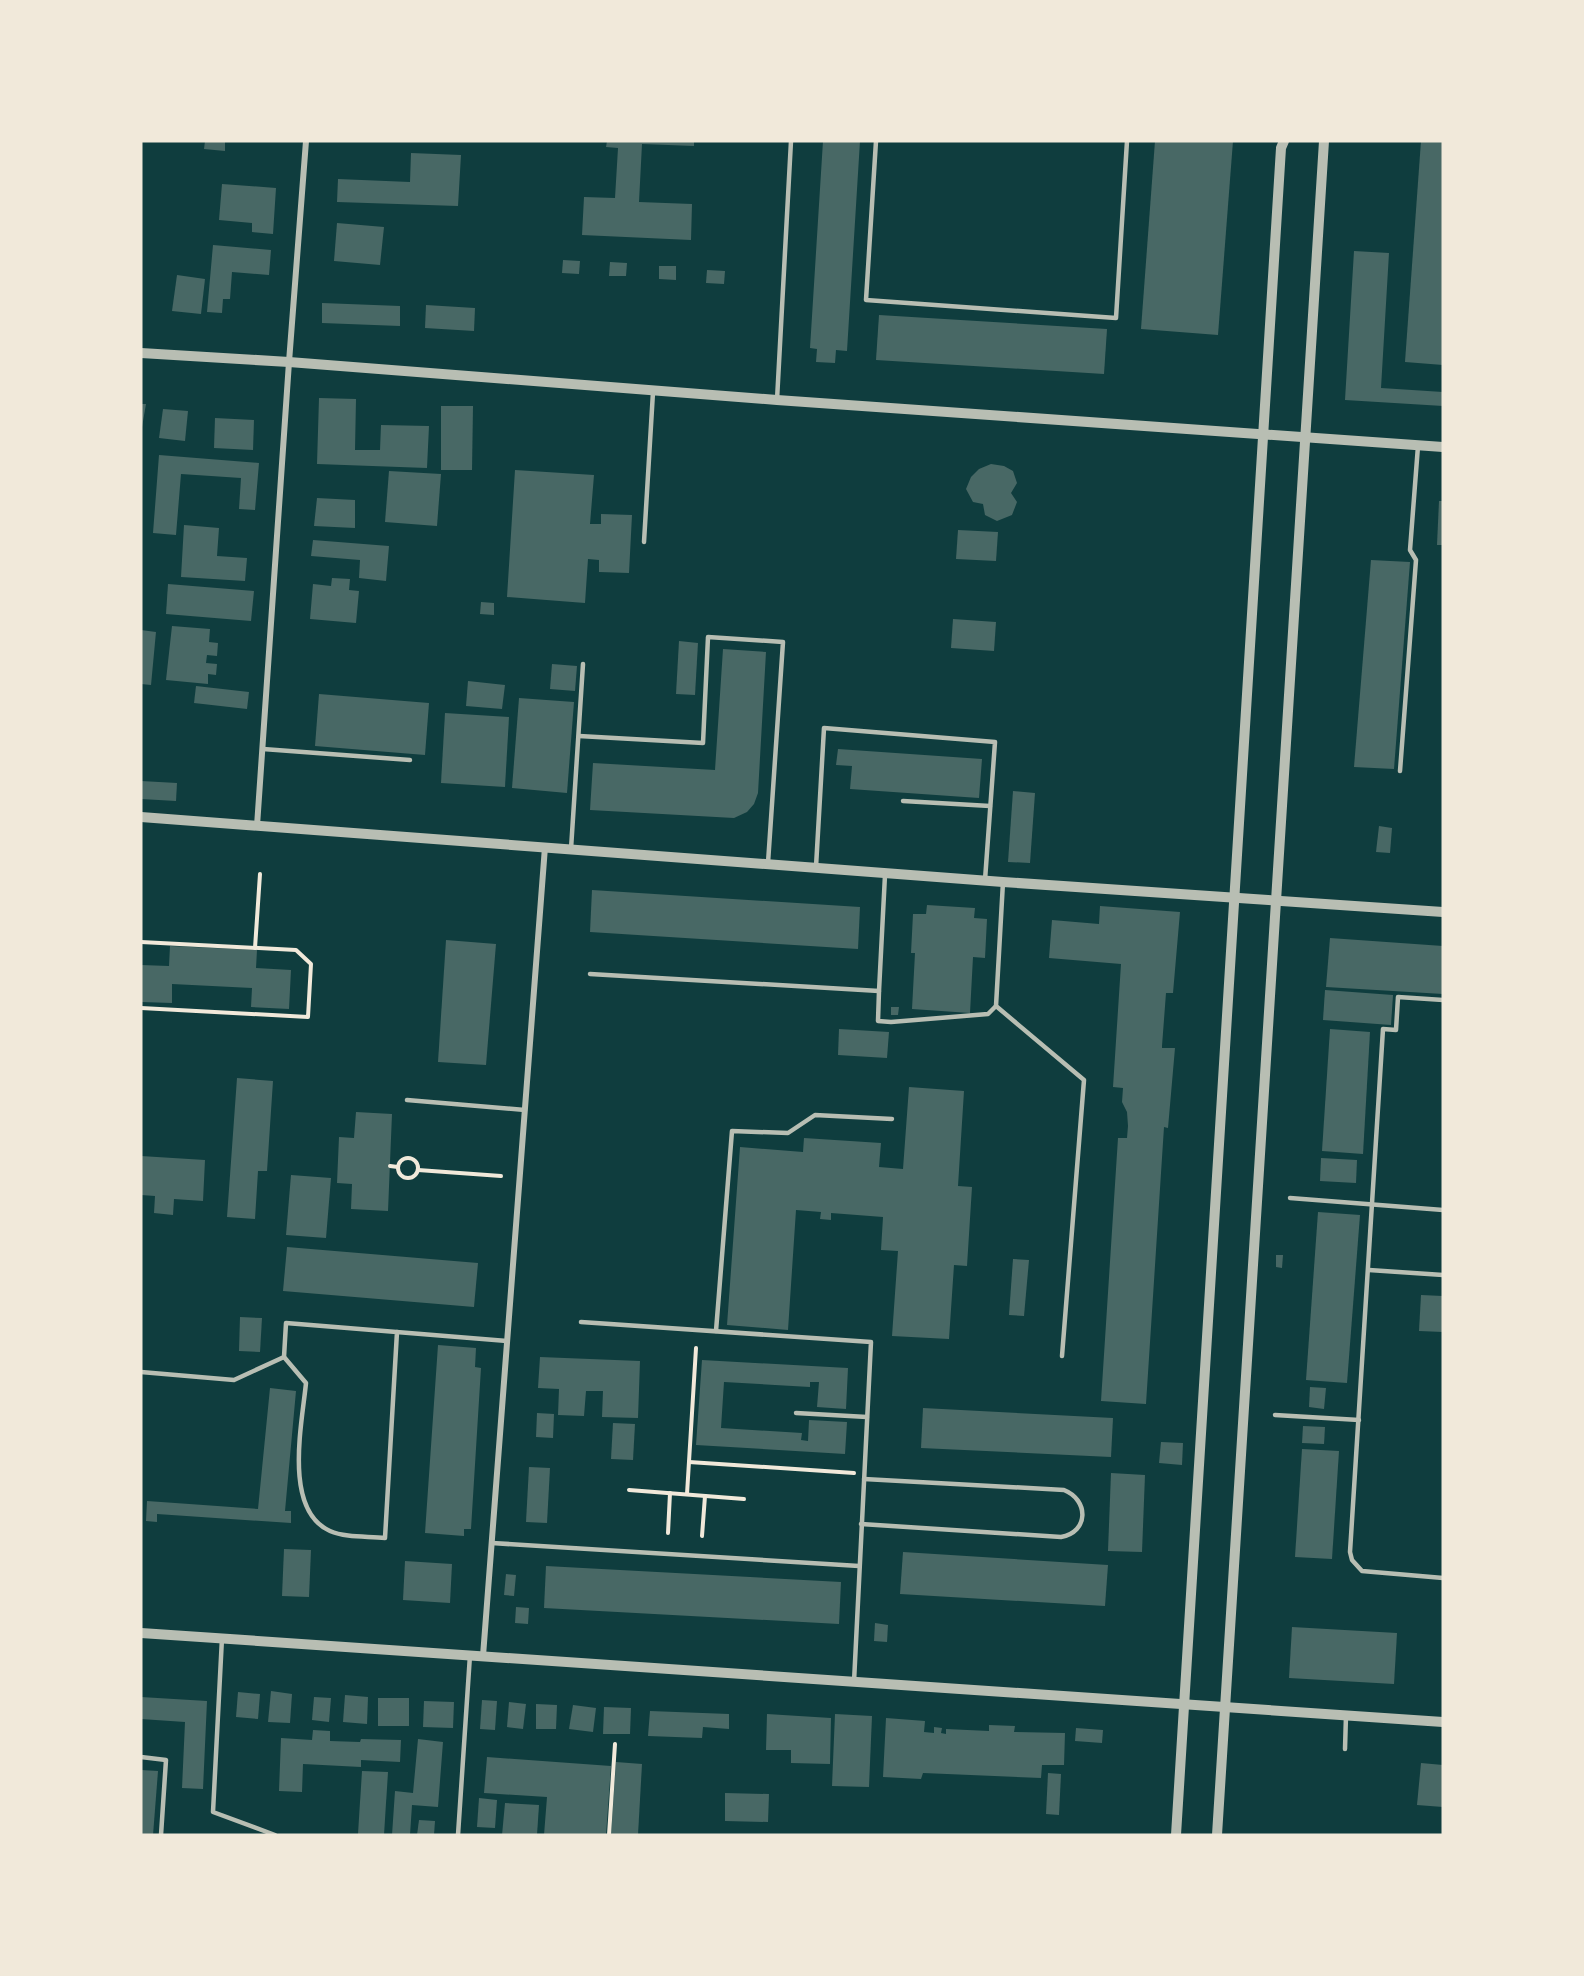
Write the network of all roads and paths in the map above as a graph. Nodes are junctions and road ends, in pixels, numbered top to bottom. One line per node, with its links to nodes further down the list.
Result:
1 (306, 141): 8 (street)
2 (791, 141): 10 (lane)
3 (876, 141): 4 (lane)
4 (1127, 141)
5 (1284, 141): 11 (street)
6 (1324, 141): 12 (street)
7 (141, 353): 8 (street)
8 (289, 362): 9 (street); 18 (street)
9 (654, 390): 10 (street); 15 (lane)
10 (777, 399): 11 (street)
11 (1263, 434): 12 (street); 33 (street)
12 (1305, 437): 13 (street); 34 (street)
13 (1418, 445): 14 (street); 20 (lane)
14 (1443, 447)
15 (644, 542)
16 (583, 664): 17 (lane)
17 (579, 736): 26 (lane); 27 (lane)
18 (262, 749): 19 (lane); 24 (street)
19 (410, 760)
20 (1400, 771)
21 (903, 801): 22 (lane)
22 (990, 806): 28 (lane); 31 (lane)
23 (141, 817): 24 (street)
24 (257, 826): 25 (street)
25 (545, 847): 26 (street); 44 (street)
26 (571, 849): 27 (street)
27 (768, 863): 28 (street)
28 (816, 867): 29 (street)
29 (886, 872): 31 (street); 39 (lane)
30 (260, 874): 37 (path)
31 (985, 880): 32 (street)
32 (1004, 882): 33 (street); 41 (lane)
33 (1235, 898): 34 (street); 85 (street)
34 (1275, 901): 35 (street); 86 (street)
35 (1443, 912)
36 (141, 942): 37 (path)
37 (255, 948): 42 (path)
38 (590, 974): 39 (lane)
39 (879, 991): 41 (lane)
40 (1443, 1000): 51 (lane)
41 (996, 1006): 60 (lane)
42 (141, 1008)
43 (408, 1100): 44 (lane)
44 (525, 1110): 58 (street)
45 (892, 1119): 56 (lane)
46 (390, 1166): 47 (path)
47 (398, 1167): 48 (path); 48 (path)
48 (418, 1170): 49 (path)
49 (501, 1176)
50 (1290, 1198): 51 (lane)
51 (1373, 1204): 52 (lane); 53 (lane)
52 (1443, 1210)
53 (1369, 1270): 54 (lane); 66 (lane)
54 (1443, 1275)
55 (581, 1322): 56 (lane)
56 (716, 1331): 65 (lane)
57 (397, 1332): 58 (lane); 61 (lane); 61 (lane)
58 (507, 1341): 77 (street)
59 (696, 1348): 67 (path)
60 (1062, 1356)
61 (284, 1357): 62 (lane)
62 (141, 1372)
63 (796, 1413): 65 (lane)
64 (1275, 1415): 66 (lane)
65 (867, 1417): 68 (lane)
66 (1359, 1420): 79 (lane)
67 (689, 1462): 68 (path); 71 (path)
68 (864, 1476): 74 (lane); 74 (lane)
69 (630, 1490): 70 (path)
70 (670, 1493): 71 (path); 75 (path)
71 (687, 1494): 72 (path)
72 (705, 1496): 73 (path); 76 (path)
73 (744, 1499)
74 (861, 1524): 78 (lane)
75 (668, 1533)
76 (702, 1536)
77 (492, 1543): 78 (lane); 83 (street)
78 (859, 1566): 84 (lane)
79 (1443, 1578)
80 (141, 1633): 81 (street)
81 (222, 1638): 82 (street); 93 (lane)
82 (470, 1656): 83 (street); 94 (lane)
83 (483, 1656): 84 (street)
84 (854, 1682): 85 (street)
85 (1185, 1705): 86 (street); 96 (street)
86 (1224, 1707): 87 (street); 97 (street)
87 (1346, 1715): 88 (street); 90 (lane)
88 (1443, 1722)
89 (615, 1744): 95 (path)
90 (1345, 1749)
91 (141, 1757): 92 (lane)
92 (161, 1835)
93 (275, 1835)
94 (459, 1835)
95 (609, 1835)
96 (1176, 1835)
97 (1216, 1835)

